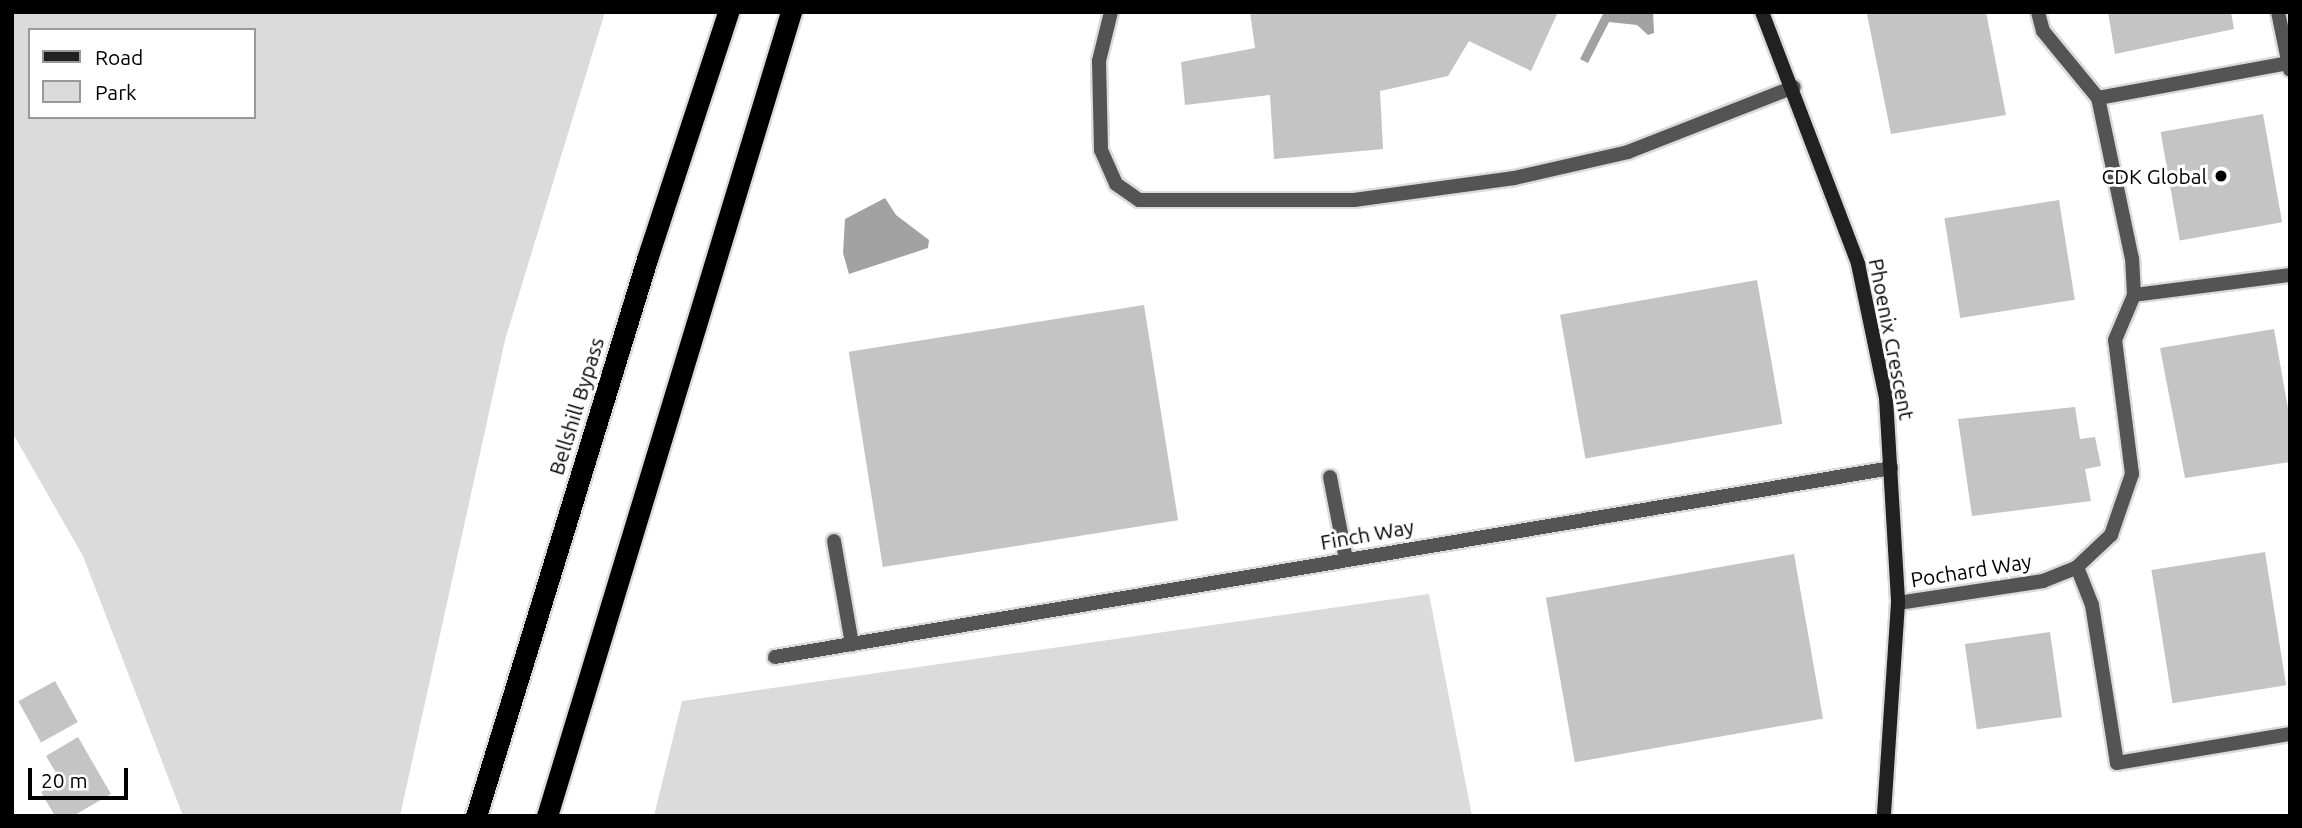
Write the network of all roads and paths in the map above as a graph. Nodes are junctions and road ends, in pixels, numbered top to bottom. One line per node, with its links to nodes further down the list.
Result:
1 (728, 12): 21 (highway, Bellshill Bypass)
2 (791, 12): 22 (highway)
3 (1111, 12): 8 (street)
4 (1762, 12): 8 (street, Phoenix Crescent)
5 (2038, 12): 9 (street, Pochard Way)
6 (2278, 12): 7 (street)
7 (2289, 66): 9 (street)
8 (1794, 87): 12 (street, Phoenix Crescent)
9 (2098, 98): 11 (street, Pochard Way)
10 (2290, 275): 11 (street)
11 (2134, 295): 16 (street, Pochard Way)
12 (1891, 468): 15 (street, Finch Way); 17 (street, Phoenix Crescent)
13 (1330, 477): 15 (street)
14 (834, 541): 18 (street)
15 (1346, 559): 18 (street, Finch Way)
16 (2077, 567): 17 (street, Pochard Way); 20 (street)
17 (1898, 603): 23 (street, Phoenix Crescent)
18 (852, 644): 19 (street, Finch Way)
19 (775, 657)
20 (2290, 734)
21 (476, 816)
22 (547, 816)
23 (1884, 816)

